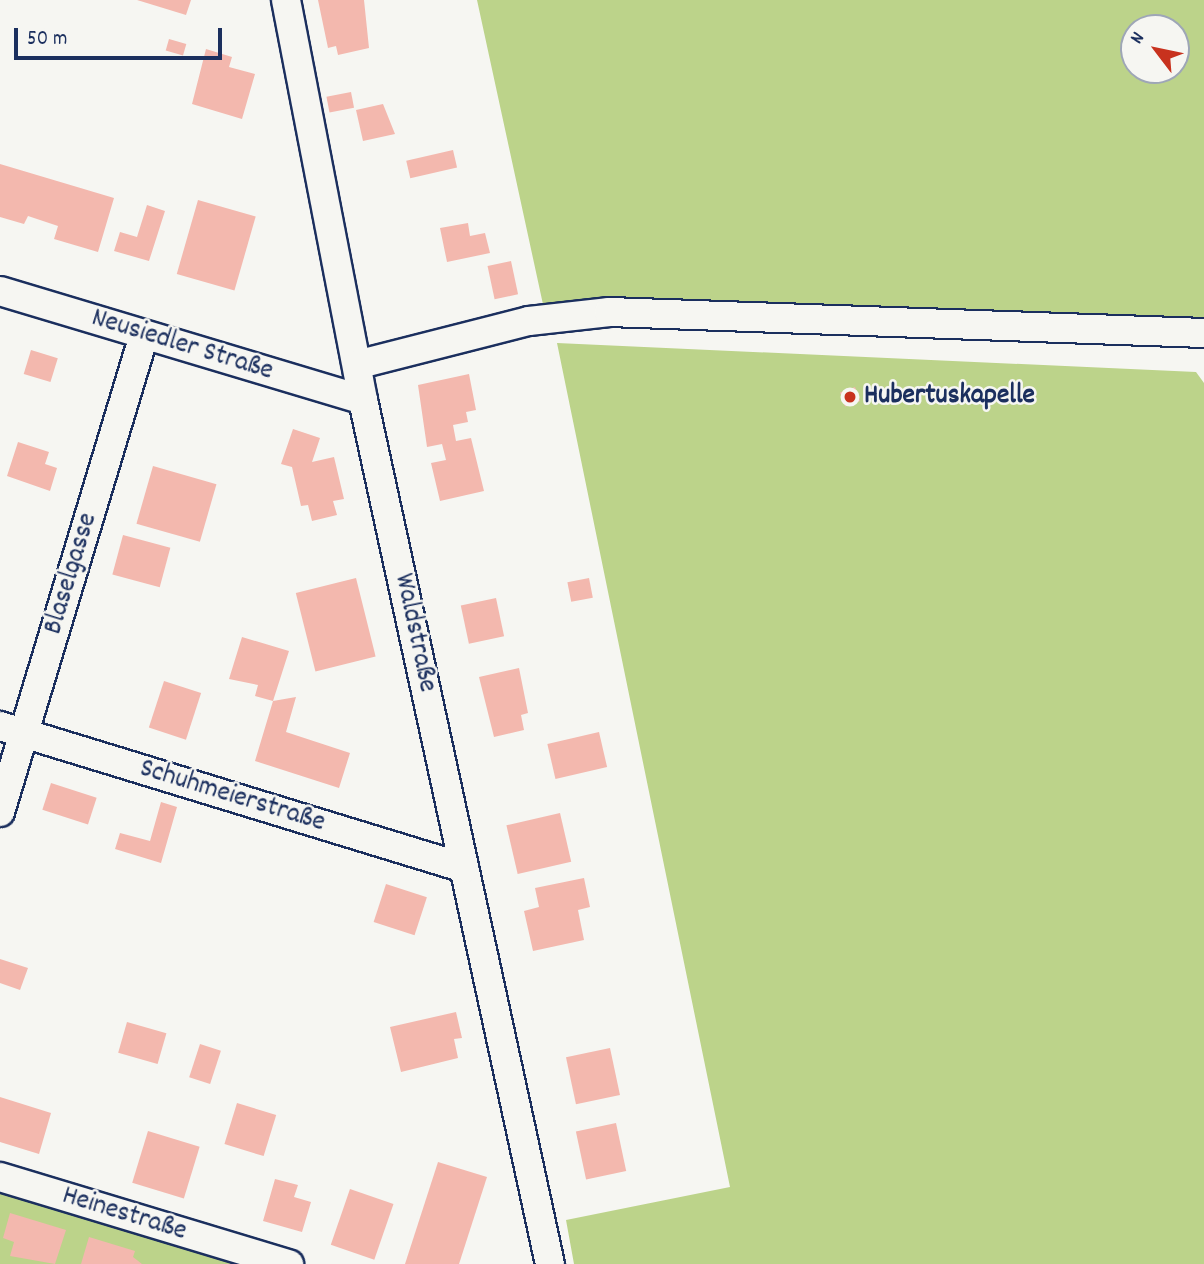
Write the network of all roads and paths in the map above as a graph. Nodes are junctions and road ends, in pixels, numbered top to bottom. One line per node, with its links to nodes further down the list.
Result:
1 (286, 0): 5 (street, Waldstraße)
2 (0, 291): 4 (street, Neusiedler Straße)
3 (1204, 333): 5 (street)
4 (144, 335): 6 (street, Neusiedler Straße); 7 (street, Blaselgasse)
5 (360, 364): 6 (street, Waldstraße)
6 (363, 400): 9 (street, Waldstraße)
7 (12, 730): 8 (street, Blaselgasse); 9 (street, Schuhmeierstraße)
8 (0, 812)
9 (464, 868): 12 (street, Waldstraße)
10 (0, 1177): 11 (street, Heinestraße)
11 (289, 1264)
12 (550, 1264)

